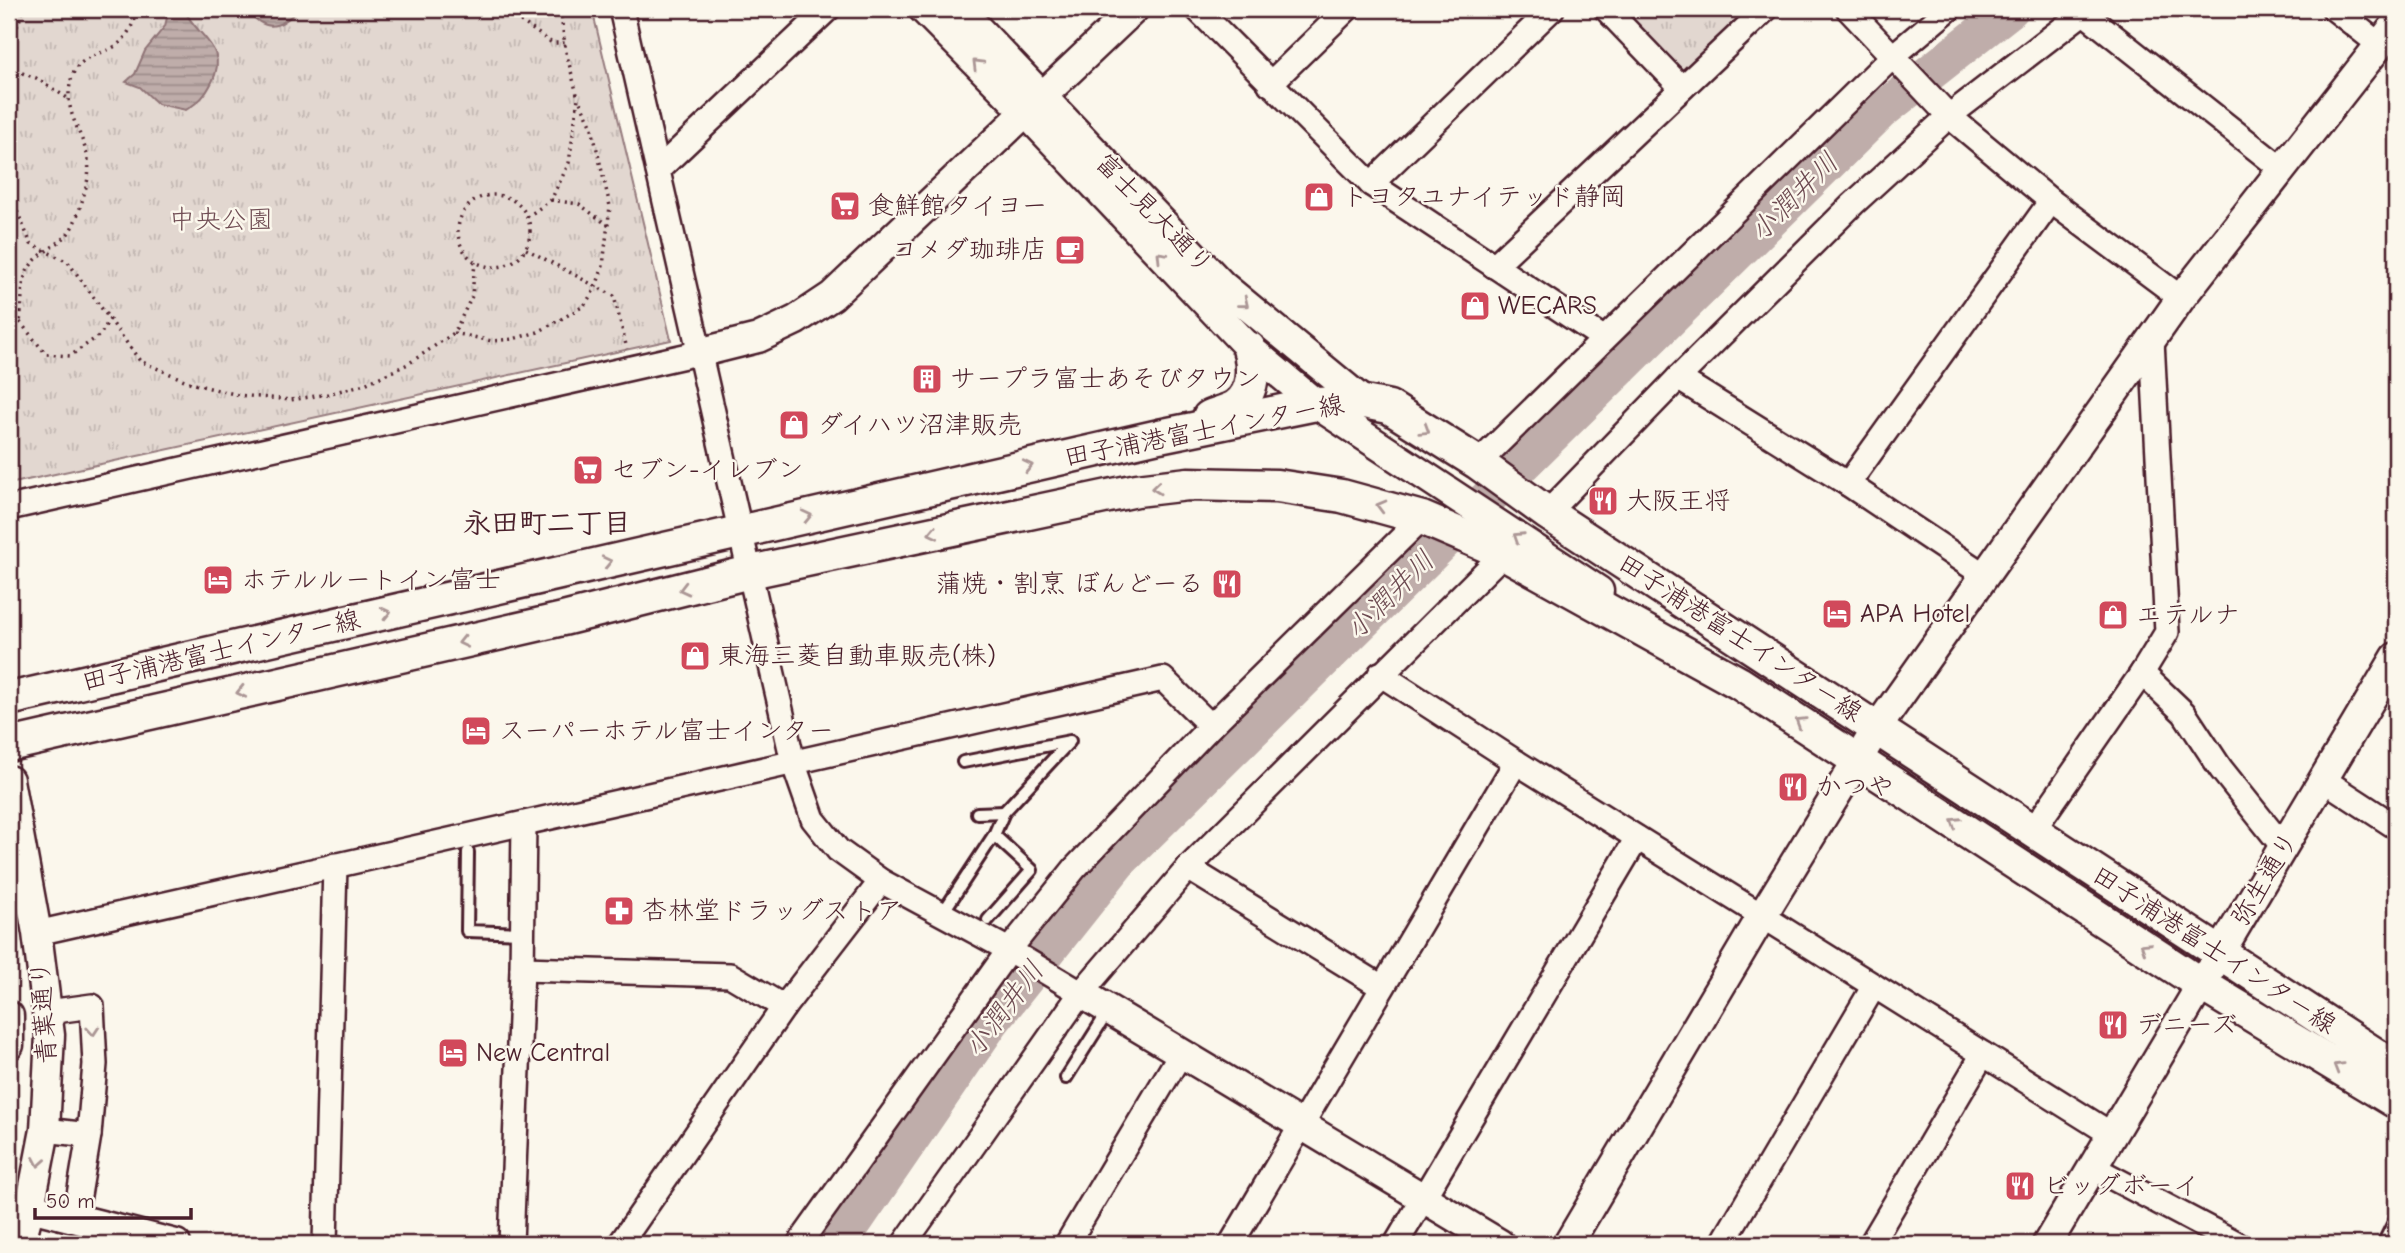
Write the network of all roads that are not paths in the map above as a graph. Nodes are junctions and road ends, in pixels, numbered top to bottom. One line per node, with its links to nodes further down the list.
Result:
1 (621, 9): 21 (street)
2 (828, 9): 21 (street)
3 (923, 9): 19 (street, 富士見大通り, one-way to 3)
4 (959, 9): 19 (street, 富士見大通り)
5 (1134, 9): 19 (street)
6 (1197, 9): 17 (street)
7 (1347, 9): 17 (street)
8 (1552, 9): 23 (street)
9 (1606, 9): 18 (street)
10 (1766, 9): 18 (street)
11 (1848, 9): 16 (street)
12 (1949, 9): 16 (street)
13 (2334, 9): 15 (street)
14 (2085, 10): 20 (street); 22 (street)
15 (2388, 35): 22 (street)
16 (1899, 62): 20 (street); 27 (street)
17 (1270, 84): 23 (street)
18 (1682, 88): 25 (street)
19 (1034, 105): 29 (street, 富士見大通り, one-way to 19); 30 (street); 32 (street, 富士見大通り, one-way to 32)
20 (1945, 111): 24 (street); 31 (street)
21 (659, 170): 30 (street)
22 (2283, 170): 26 (street)
23 (1371, 184): 25 (street)
24 (2051, 201): 26 (street); 36 (street)
25 (1494, 266): 27 (street)
26 (2181, 298): 28 (street)
27 (1603, 338): 35 (street)
28 (2152, 340): 43 (street); 45 (street)
29 (1249, 348): 33 (street, 富士見大通り); 34 (main road)
30 (698, 353): 37 (street); 40 (street)
31 (1678, 378): 36 (street); 38 (street)
32 (1364, 402): 33 (main road, 田子浦港富士インター線); 35 (main road, 田子浦港富士インター線, one-way to 35)
33 (1316, 404): 34 (main road, 田子浦港富士インター線); 47 (street, 富士見大通り, one-way to 33)
34 (1159, 436): 40 (main road, 田子浦港富士インター線, one-way to 34)
35 (1478, 463): 38 (main road, 田子浦港富士インター線)
36 (1848, 484): 43 (street)
37 (9, 508)
38 (1547, 513): 50 (main road, 田子浦港富士インター線)
39 (1422, 517): 41 (main road, 田子浦港富士インター線); 42 (main road, 田子浦港富士インター線, one-way to 42); 49 (street)
40 (740, 531): 42 (street); 48 (main road, 田子浦港富士インター線, one-way to 40)
41 (1504, 553): 46 (street); 47 (main road, 田子浦港富士インター線)
42 (750, 572): 51 (main road, 田子浦港富士インター線, one-way to 51); 53 (street)
43 (1984, 575): 50 (street)
44 (2396, 657): 57 (street, 弥生通り)
45 (2142, 673): 62 (street); 65 (street)
46 (1380, 674): 55 (street); 68 (street)
47 (1739, 683): 52 (main road, 田子浦港富士インター線, one-way to 47)
48 (9, 699)
49 (1211, 726): 53 (street); 75 (street)
50 (1877, 728): 52 (street); 62 (main road, 田子浦港富士インター線)
51 (9, 745)
52 (1857, 758): 71 (street); 78 (main road, 田子浦港富士インター線, one-way to 52)
53 (793, 762): 60 (street); 69 (street)
54 (963, 762): 58 (lane)
55 (1516, 762): 64 (street); 80 (street)
56 (9, 780): 73 (street, 青葉通り)
57 (2324, 780): 61 (street); 65 (street, 弥生通り)
58 (1004, 812): 59 (lane); 63 (lane)
59 (977, 813)
60 (524, 824): 67 (street); 74 (street)
61 (2396, 827)
62 (2032, 832): 76 (main road, 田子浦港富士インター線)
63 (994, 835): 70 (lane); 72 (lane)
64 (1637, 838): 71 (street); 97 (street)
65 (2284, 848): 76 (street, 弥生通り)
66 (468, 852): 74 (lane)
67 (335, 865): 73 (street); 103 (street)
68 (1188, 868): 80 (street); 81 (street)
69 (881, 881): 70 (street); 82 (street)
70 (942, 914): 75 (street)
71 (1762, 916): 79 (street); 112 (street)
72 (988, 920)
73 (37, 933): 84 (street, 青葉通り)
74 (522, 933): 77 (street)
75 (1009, 950): 81 (street); 106 (street)
76 (2220, 954): 78 (street, 弥生通り); 89 (main road, 田子浦港富士インター線)
77 (522, 969): 82 (street); 104 (street)
78 (2202, 985): 91 (main road, 田子浦港富士インター線, one-way to 78); 94 (street, 弥生通り)
79 (1874, 986): 88 (street); 113 (street)
80 (1381, 987): 92 (street)
81 (1081, 993): 83 (street); 107 (street)
82 (784, 1007): 105 (street)
83 (1110, 1010): 87 (street); 90 (lane)
84 (48, 1012): 93 (street, 青葉通り); 95 (street, one-way to 95)
85 (9, 1016): 86 (street, 青葉通り)
86 (9, 1045)
87 (1181, 1053): 92 (street); 108 (street)
88 (1983, 1054): 94 (street); 114 (street)
89 (2396, 1068)
90 (1066, 1078)
91 (2396, 1102)
92 (1302, 1126): 97 (street); 109 (street)
93 (45, 1130): 95 (street); 98 (street, 青葉通り, one-way to 98)
94 (2111, 1134): 96 (street, 弥生通り)
95 (89, 1135): 100 (street)
96 (2092, 1167): 115 (street, 弥生通り); 116 (street)
97 (1423, 1199): 110 (street); 111 (street)
98 (30, 1207): 100 (street); 101 (street, 青葉通り)
99 (2396, 1218): 117 (lane)
100 (75, 1219): 102 (street)
101 (20, 1244)
102 (176, 1244)
103 (325, 1244)
104 (511, 1244)
105 (620, 1244)
106 (799, 1244)
107 (904, 1244)
108 (1067, 1244)
109 (1231, 1244)
110 (1396, 1244)
111 (1500, 1244)
112 (1568, 1244)
113 (1722, 1244)
114 (1871, 1244)
115 (2046, 1244)
116 (2238, 1244)
117 (2383, 1244)

